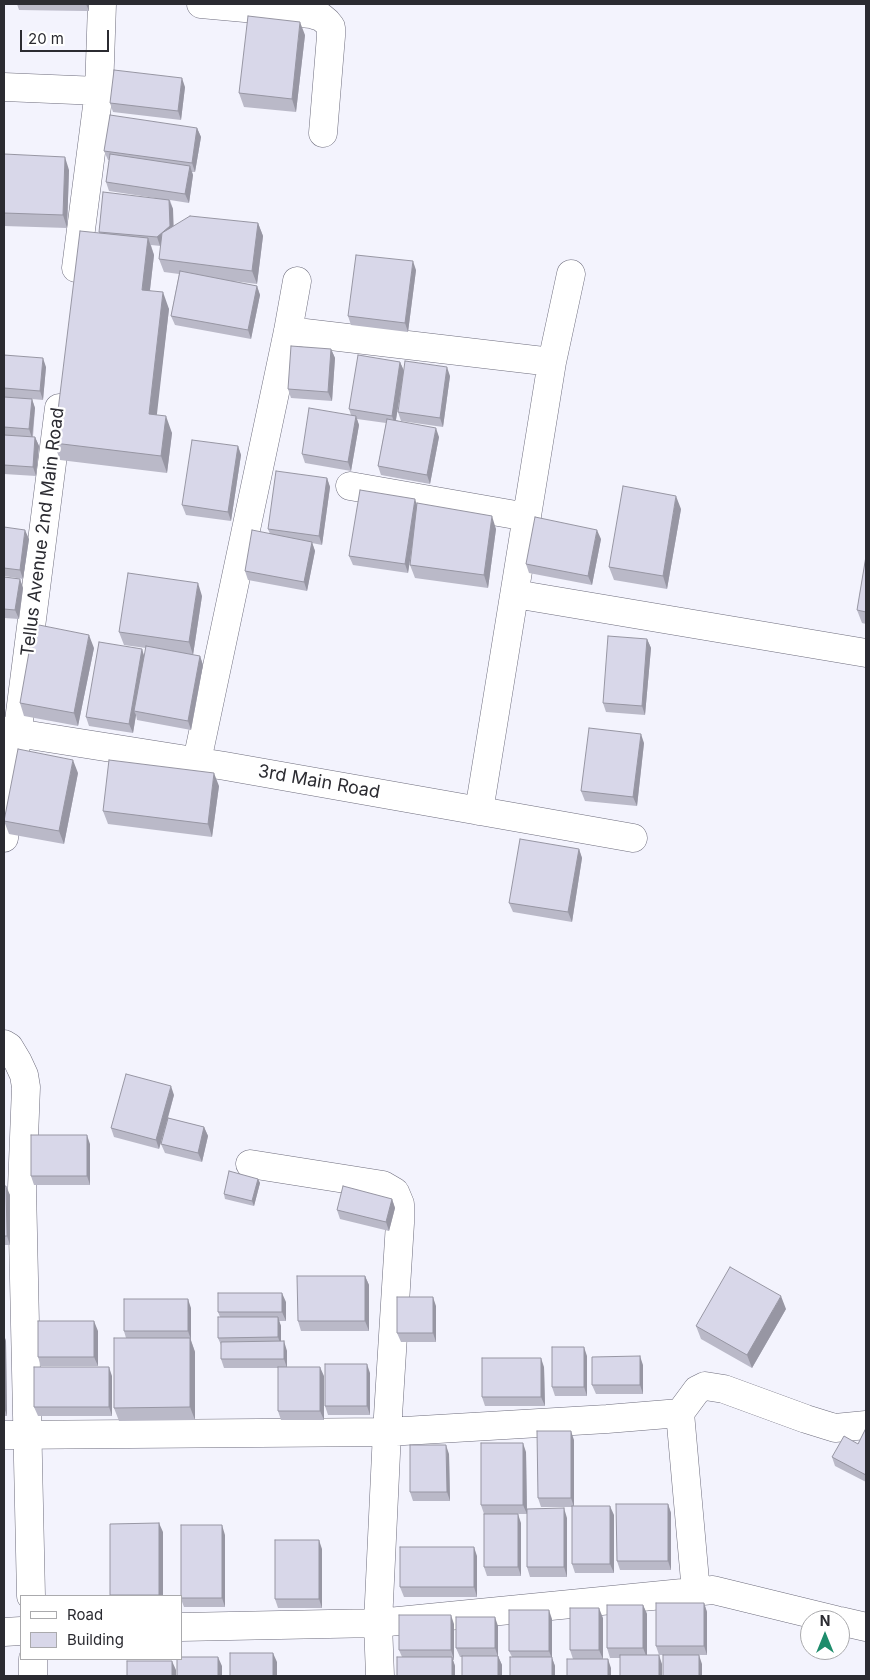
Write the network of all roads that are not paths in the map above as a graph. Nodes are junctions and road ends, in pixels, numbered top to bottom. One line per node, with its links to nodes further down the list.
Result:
1 (102, 4): 5 (street)
2 (201, 4): 3 (street)
3 (327, 13): 6 (street)
4 (4, 87): 5 (street)
5 (98, 91): 9 (street)
6 (323, 133)
7 (571, 274): 11 (street)
8 (297, 281): 10 (street)
9 (74, 289)
10 (288, 330): 11 (street); 18 (street)
11 (552, 362): 14 (street)
12 (62, 388): 17 (street, Tellus Avenue 2nd Main Road)
13 (350, 486): 14 (street)
14 (527, 517): 15 (street)
15 (515, 594): 16 (street); 19 (street)
16 (866, 653)
17 (11, 732): 18 (street, 3rd Main Road); 20 (street, Tellus Avenue 2nd Main Road)
18 (197, 762): 19 (street, 3rd Main Road)
19 (479, 811): 21 (street, 3rd Main Road)
20 (4, 838)
21 (633, 838)
22 (4, 1044): 24 (street)
23 (250, 1164): 27 (street)
24 (13, 1188): 28 (street)
25 (680, 1413): 26 (street); 27 (street); 29 (street)
26 (866, 1425)
27 (387, 1432): 28 (street); 32 (street)
28 (16, 1435): 30 (street)
29 (696, 1592): 31 (street); 32 (street)
30 (31, 1595)
31 (800, 1611)
32 (378, 1623): 34 (street); 40 (street)
33 (850, 1623): 35 (street)
34 (182, 1627)
35 (866, 1627)
36 (20, 1631): 37 (street)
37 (4, 1632)
38 (33, 1660): 39 (street)
39 (33, 1676)
40 (380, 1676)

